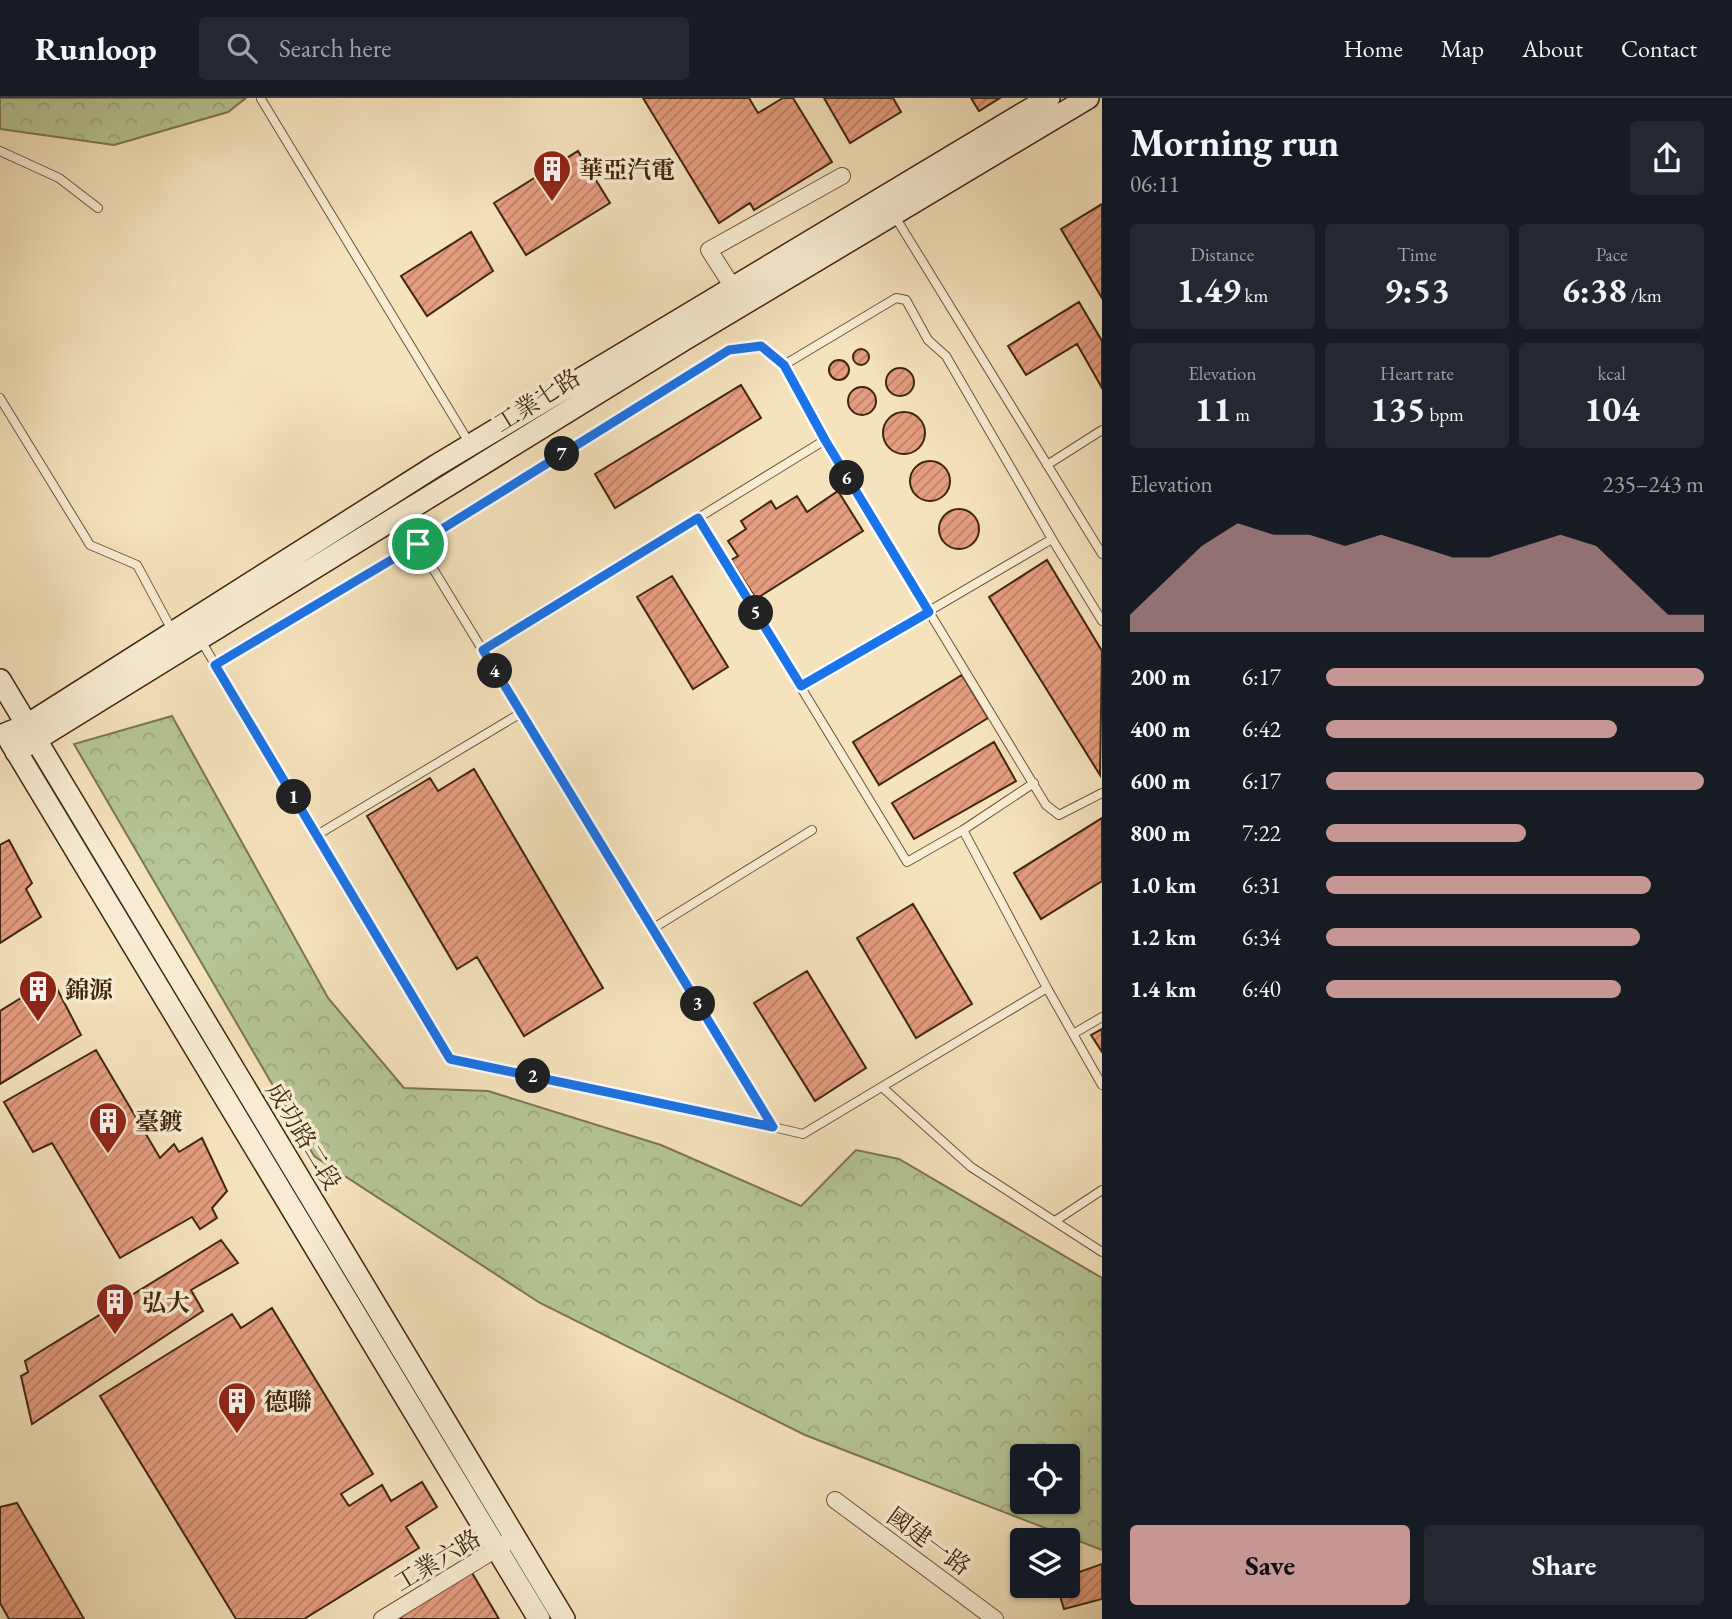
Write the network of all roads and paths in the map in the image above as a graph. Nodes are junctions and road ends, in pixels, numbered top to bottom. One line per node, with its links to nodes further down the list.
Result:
1 (1049, 98): 8 (street, 工業七路)
2 (1088, 98): 7 (street, 工業七路)
3 (261, 99): 13 (lane)
4 (0, 151): 6 (lane)
5 (842, 176): 8 (street)
6 (98, 208)
7 (894, 215): 14 (lane); 15 (street, 工業七路)
8 (734, 289): 13 (street, 工業七路)
9 (784, 365): 12 (lane); 17 (lane); 18 (lane)
10 (0, 398): 22 (lane)
11 (1102, 430): 14 (lane)
12 (825, 440): 16 (lane); 20 (lane)
13 (471, 446): 22 (street, 工業七路)
14 (1046, 465): 19 (lane)
15 (397, 516): 18 (lane); 23 (street, 工業七路)
16 (698, 518): 24 (lane); 27 (lane)
17 (1052, 539): 20 (lane); 21 (lane)
18 (418, 544): 24 (lane); 25 (lane)
19 (1102, 554)
20 (929, 612): 27 (lane); 31 (lane)
21 (1102, 621)
22 (173, 632): 29 (street, 工業七路)
23 (200, 639): 25 (lane); 29 (street, 工業七路)
24 (483, 650): 28 (lane)
25 (215, 665): 35 (lane)
26 (0, 680): 29 (street, 成功路二段)
27 (801, 686): 34 (lane)
28 (521, 713): 35 (lane); 36 (lane)
29 (32, 732): 30 (street, 工業七路); 47 (street, 成功路二段)
30 (7, 737): 47 (street, 成功路二段)
31 (1034, 783): 32 (lane); 34 (lane)
32 (1102, 793)
33 (812, 830): 36 (lane)
34 (963, 830): 37 (lane)
35 (317, 835): 42 (lane)
36 (652, 929): 42 (lane)
37 (1046, 988): 39 (lane); 41 (lane)
38 (1102, 1017): 39 (lane)
39 (1073, 1034): 40 (lane)
40 (1102, 1085)
41 (882, 1087): 42 (lane); 44 (lane)
42 (773, 1127)
43 (1102, 1190): 44 (lane)
44 (1055, 1221): 45 (lane)
45 (1102, 1252)
46 (835, 1500): 51 (street, 國建一路)
47 (505, 1544): 48 (street, 工業六路); 49 (street, 成功路二段); 50 (street, 成功路二段)
48 (382, 1619)
49 (540, 1619)
50 (564, 1619)
51 (995, 1619)

